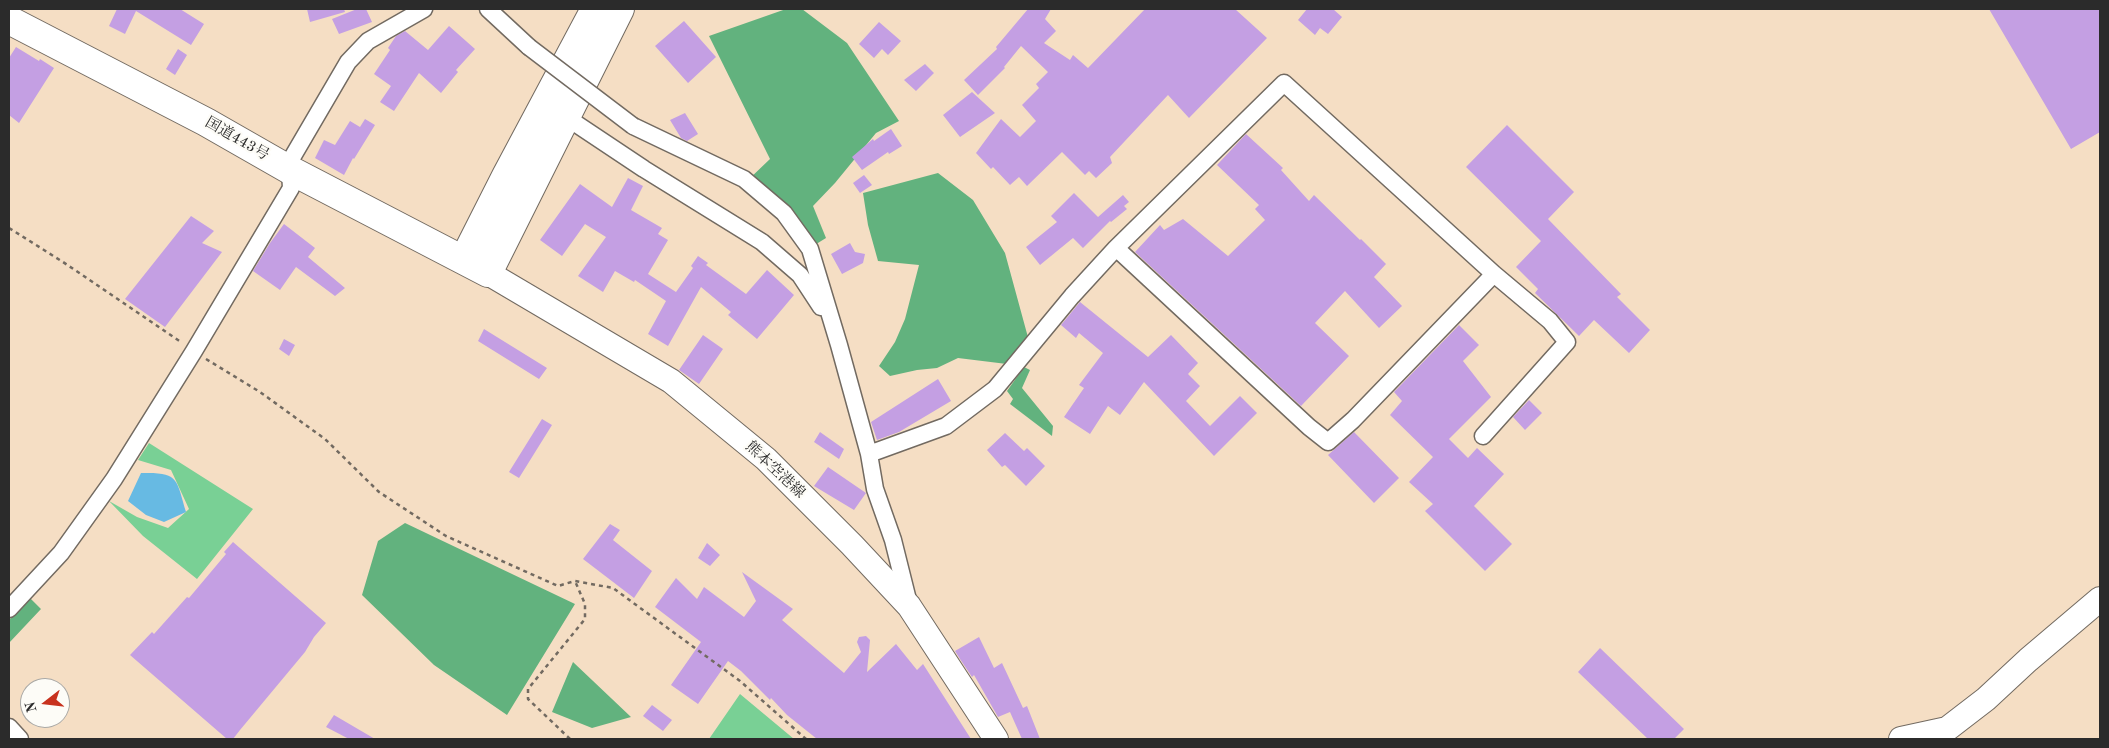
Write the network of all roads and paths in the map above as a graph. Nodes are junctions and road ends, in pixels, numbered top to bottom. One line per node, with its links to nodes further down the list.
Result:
1 (424, 9): 7 (street)
2 (488, 9): 13 (street, bridge)
3 (595, 9): 10 (highway)
4 (620, 9): 6 (highway)
5 (9, 20): 7 (highway, 国道443号)
6 (566, 117): 11 (highway); 13 (street)
7 (288, 169): 10 (highway, 国道443号); 14 (street)
8 (9, 228): 14 (path)
9 (1116, 248): 12 (street); 12 (street); 16 (street)
10 (464, 260): 11 (highway, 国道443号)
11 (488, 273): 19 (main road, 熊本空港線)
12 (1494, 274): 15 (street)
13 (832, 324): 16 (street)
14 (194, 351): 17 (path); 20 (street)
15 (1483, 436)
16 (869, 454): 19 (street)
17 (574, 581): 23 (path); 24 (path)
18 (2100, 599): 26 (main road)
19 (909, 606): 25 (main road, 熊本空港線)
20 (9, 609)
21 (9, 727): 22 (street)
22 (20, 739)
23 (570, 739)
24 (806, 739)
25 (996, 739)
26 (1901, 739)

